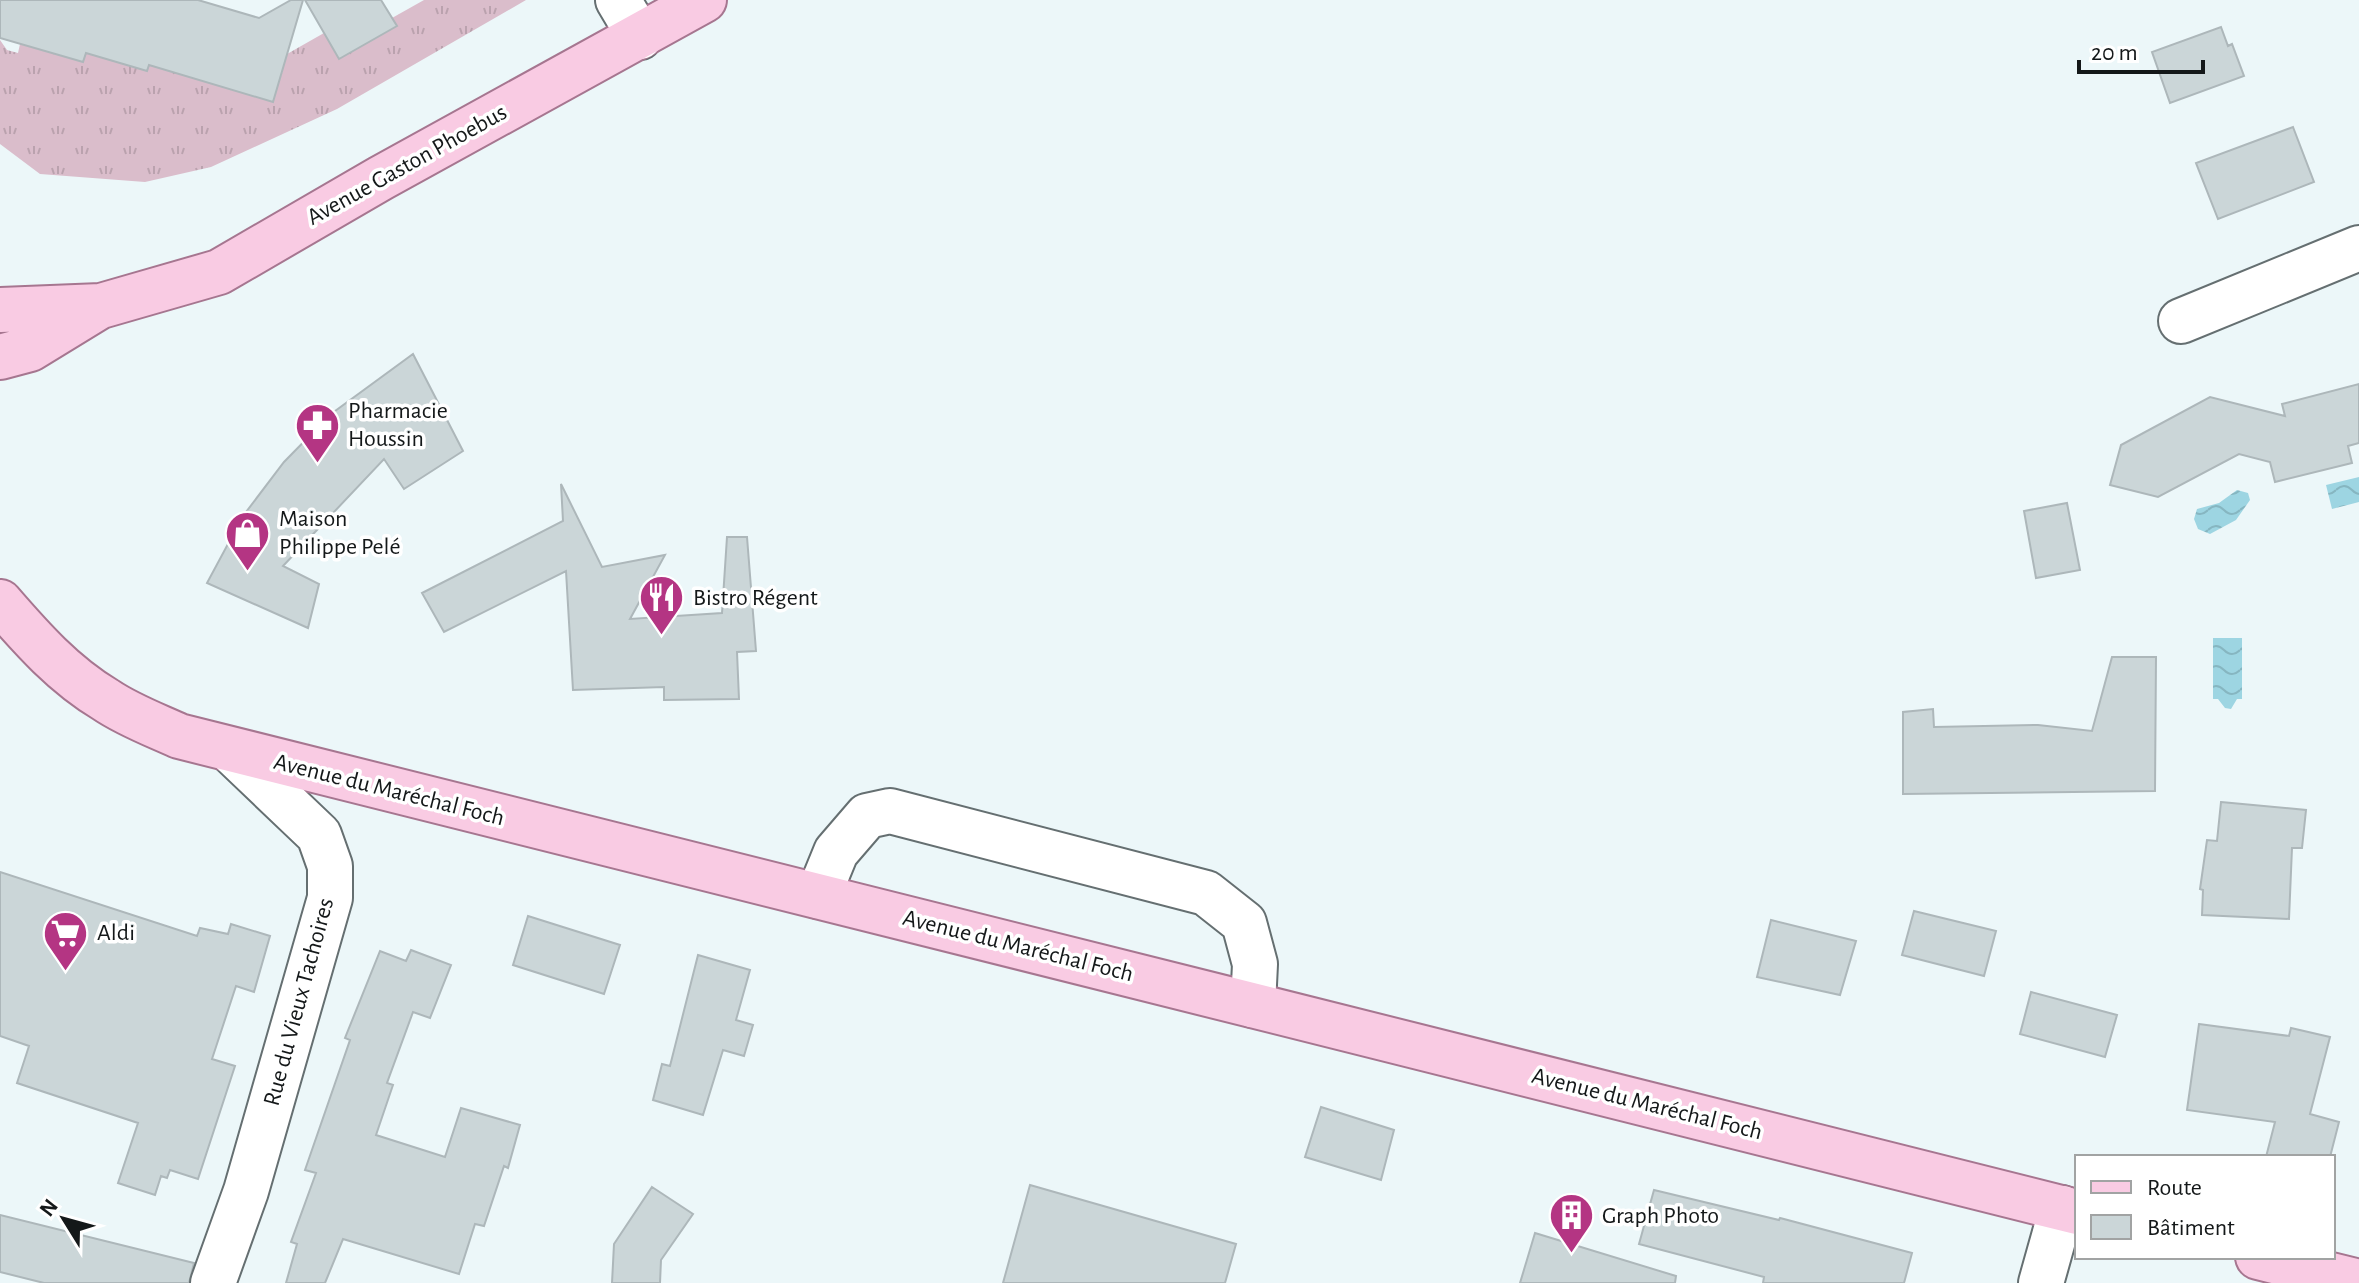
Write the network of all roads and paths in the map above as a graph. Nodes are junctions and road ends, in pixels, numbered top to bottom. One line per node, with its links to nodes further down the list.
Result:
1 (618, 0): 3 (street)
2 (704, 0): 3 (main road, Avenue Gaston Phoebus)
3 (640, 37): 5 (main road, Avenue Gaston Phoebus)
4 (2359, 248): 7 (street)
5 (101, 306): 6 (main road, Avenue Gaston Phoebus); 8 (main road, Avenue Gaston Phoebus)
6 (0, 310)
7 (2181, 321)
8 (0, 357)
9 (0, 602): 10 (main road, Avenue du Maréchal Foch)
10 (232, 752): 11 (main road, Avenue du Maréchal Foch); 16 (street, Rue du Vieux Tachoires)
11 (818, 896): 12 (main road, Avenue du Maréchal Foch); 12 (street)
12 (1253, 1005): 13 (main road, Avenue du Maréchal Foch)
13 (2070, 1210): 17 (street)
14 (2266, 1259): 15 (main road)
15 (2359, 1282)
16 (213, 1283)
17 (2041, 1283)

